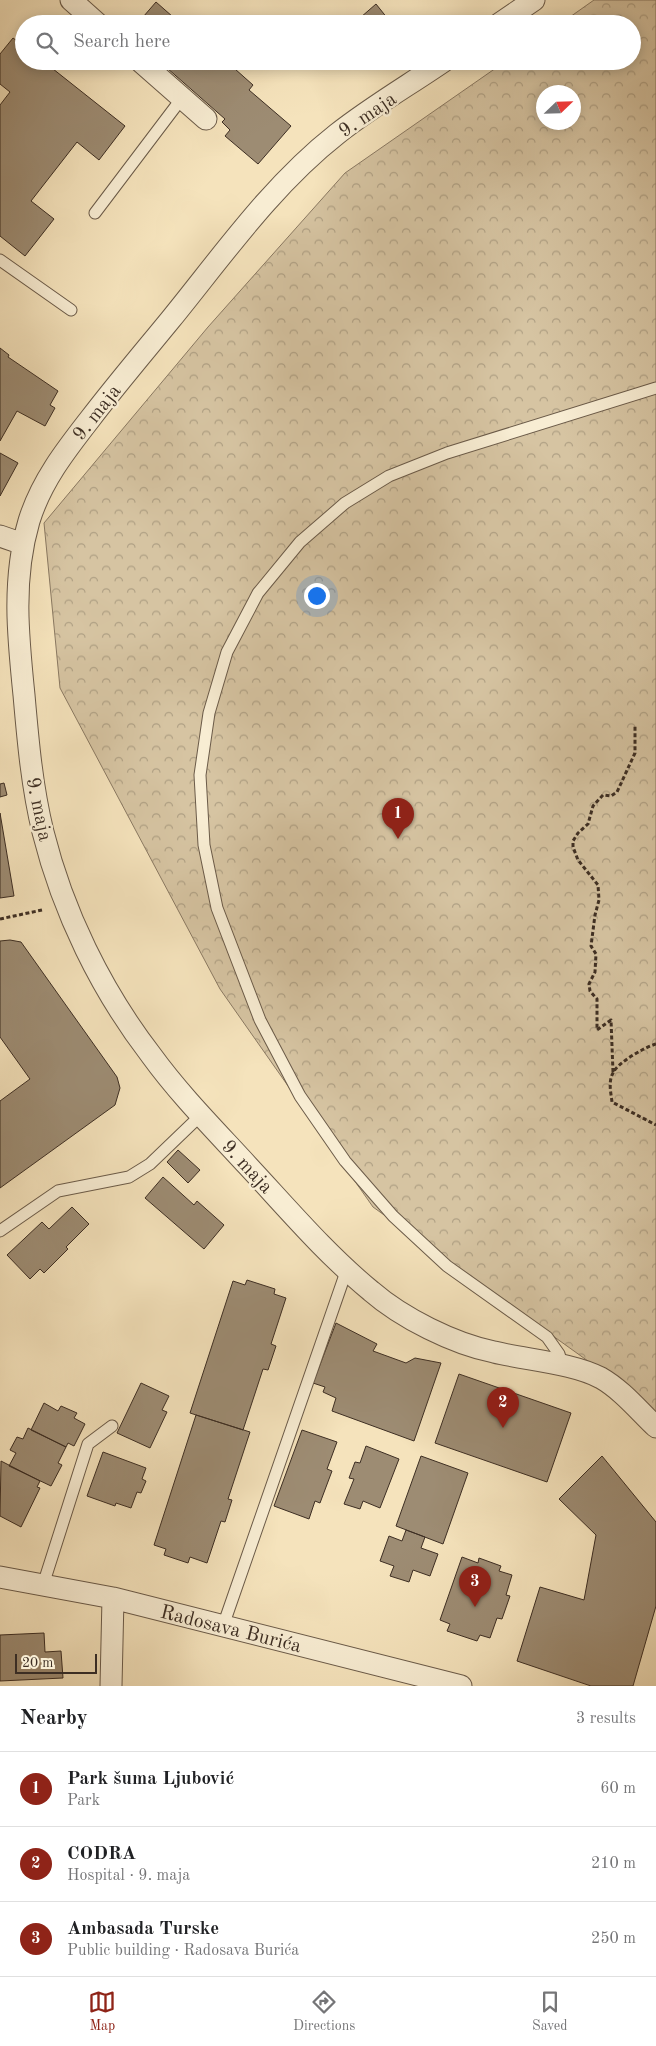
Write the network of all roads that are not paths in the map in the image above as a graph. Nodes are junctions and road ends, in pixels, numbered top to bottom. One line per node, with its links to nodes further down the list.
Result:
1 (72, 0): 3 (street)
2 (534, 0): 4 (street)
3 (88, 15)
4 (512, 15)
5 (150, 70): 7 (street)
6 (431, 70): 14 (street, 9. maja)
7 (182, 98): 8 (street); 9 (lane)
8 (206, 119)
9 (94, 213)
10 (0, 260): 11 (lane)
11 (72, 310)
12 (656, 388): 18 (lane)
13 (0, 536): 14 (street)
14 (24, 544): 15 (street, 9. maja)
15 (201, 1115): 16 (lane); 17 (street, 9. maja)
16 (0, 1231)
17 (347, 1269): 18 (street, 9. maja); 24 (lane)
18 (563, 1367): 20 (street, 9. maja)
19 (112, 1426): 22 (lane)
20 (656, 1427)
21 (0, 1577): 22 (street, Radosava Burića)
22 (43, 1585): 23 (street, Radosava Burića)
23 (113, 1598): 24 (street, Radosava Burića); 25 (street)
24 (223, 1626): 26 (street, Radosava Burića)
25 (111, 1686)
26 (461, 1686)

